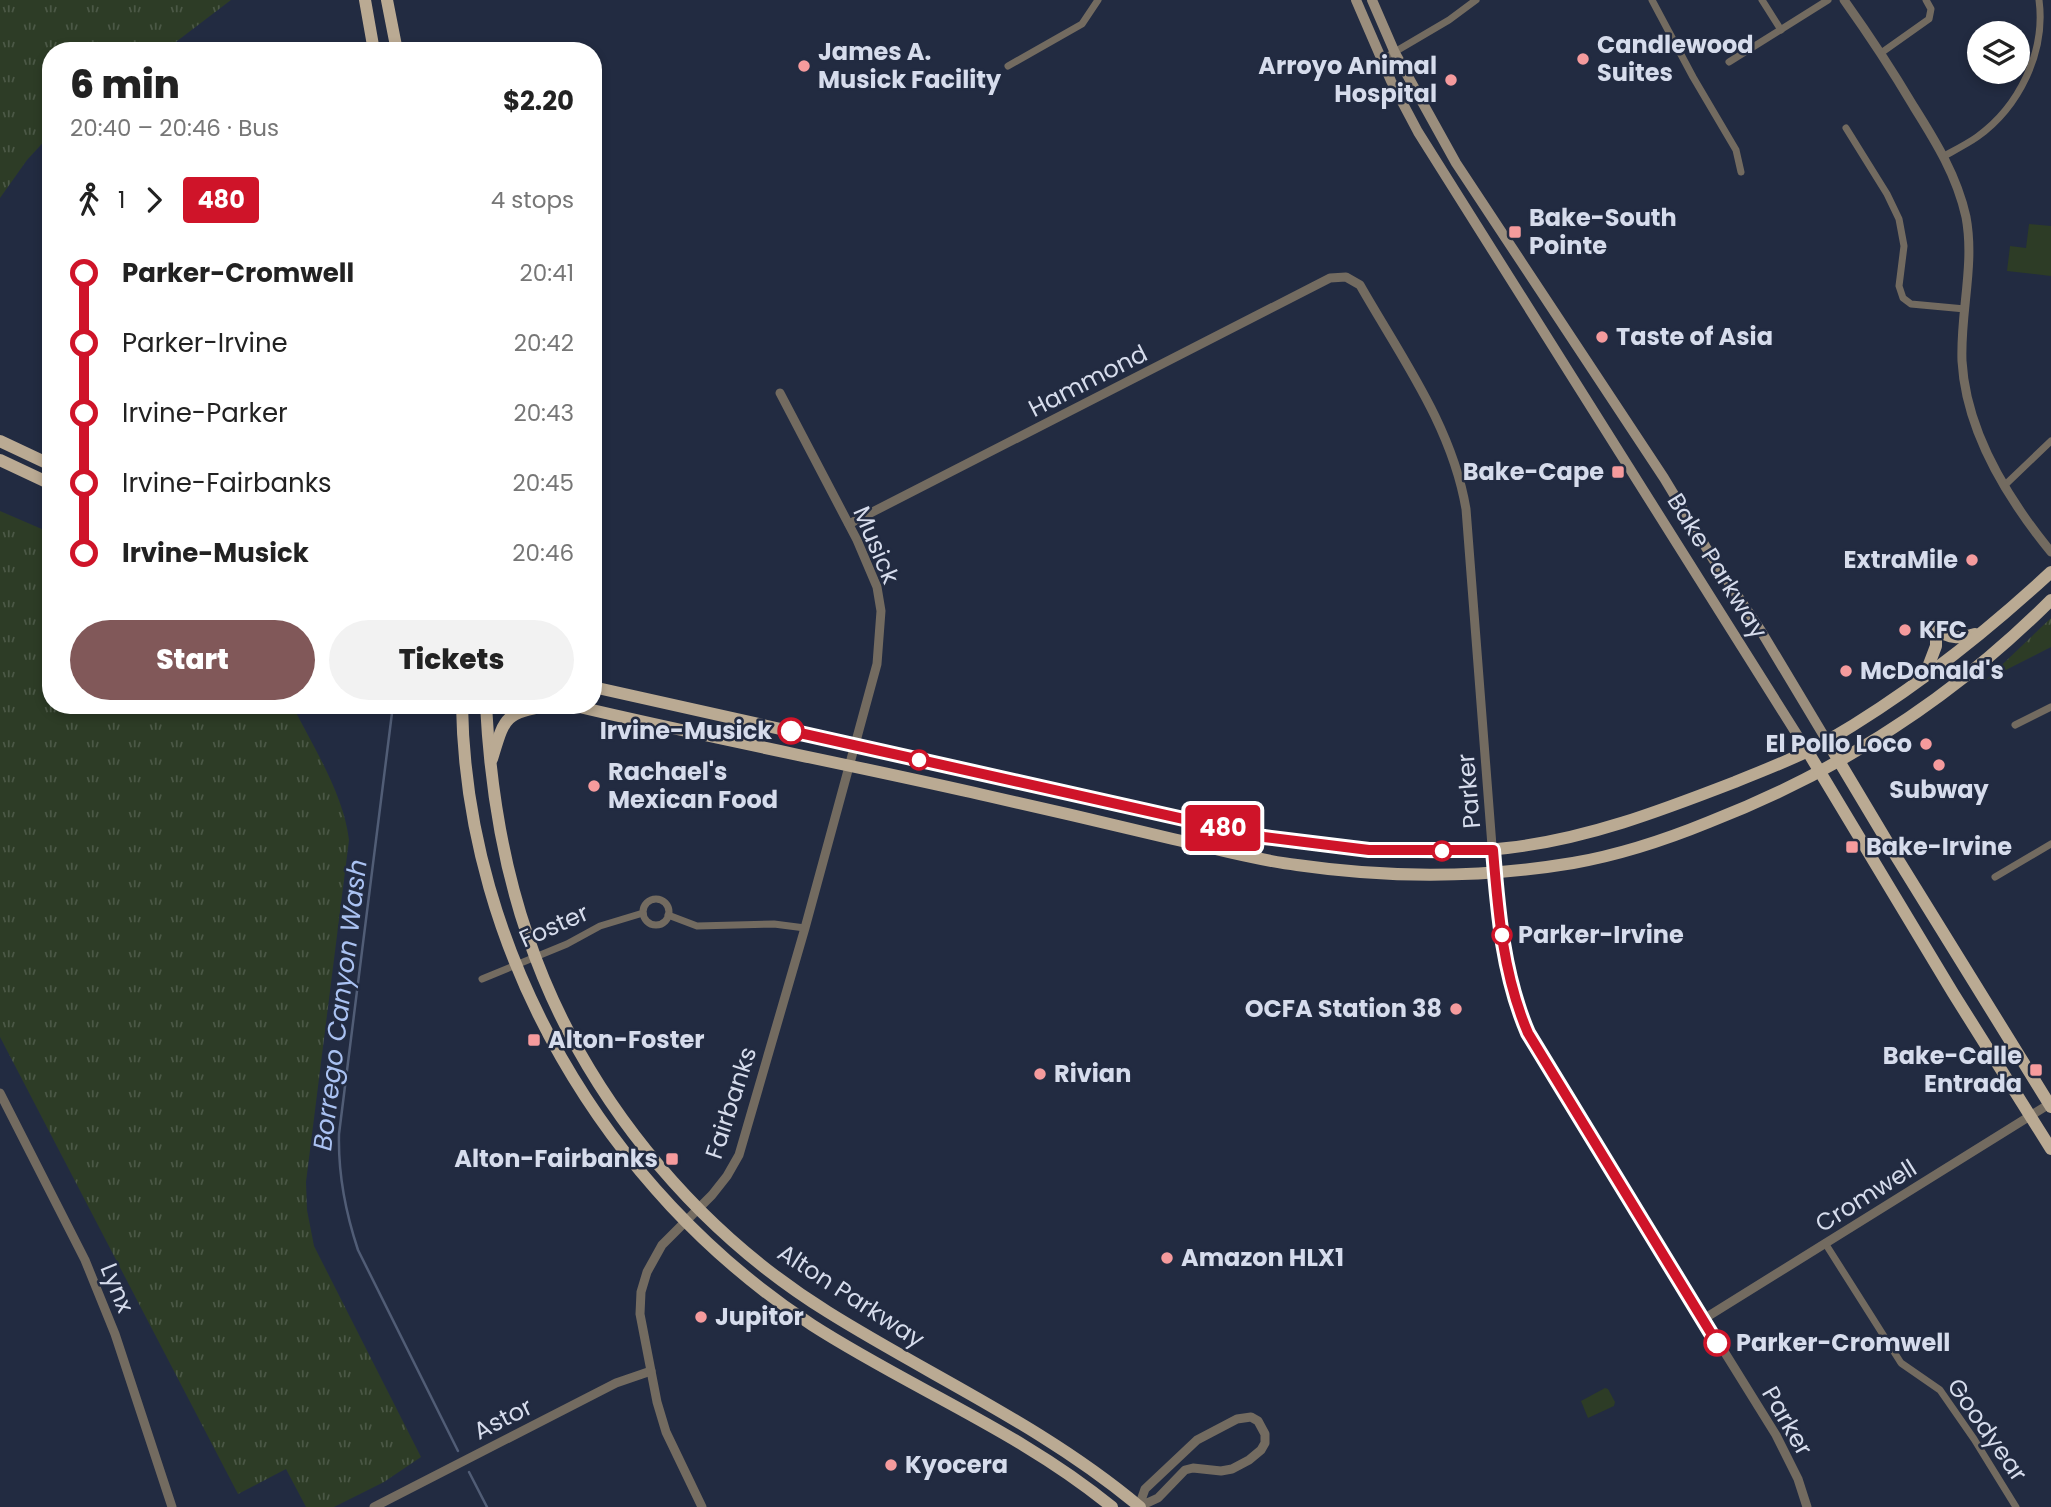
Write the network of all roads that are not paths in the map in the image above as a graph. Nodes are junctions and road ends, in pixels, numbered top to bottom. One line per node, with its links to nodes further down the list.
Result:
1 (365, 0): 14 (main road)
2 (387, 0): 15 (main road)
3 (1098, 0): 20 (street)
4 (1356, 0): 18 (main road, Bake Parkway)
5 (1372, 0): 16 (main road, Bake Parkway)
6 (1476, 0): 16 (street)
7 (1652, 0): 23 (street)
8 (1762, 0): 13 (street)
9 (1828, 0): 13 (street)
10 (1844, 0): 17 (street)
11 (1926, 0): 17 (street)
12 (2039, 0): 22 (street)
13 (1781, 30): 19 (street)
14 (372, 42)
15 (395, 42)
16 (1395, 53): 18 (street); 46 (main road, Bake Parkway)
17 (1881, 53): 22 (street)
18 (1381, 60): 48 (main road, Bake Parkway)
19 (1729, 62)
20 (1008, 66)
21 (1846, 128): 25 (street)
22 (1944, 156): 25 (street)
23 (1741, 172)
24 (1346, 277): 33 (street, Hammond); 54 (street, Parker)
25 (1965, 309): 32 (street)
26 (780, 393): 33 (street, Musick)
27 (0, 441): 30 (main road)
28 (2051, 441): 32 (street)
29 (0, 460): 31 (main road)
30 (42, 461)
31 (42, 480)
32 (2005, 485): 34 (street)
33 (849, 524): 47 (street, Musick)
34 (2051, 552)
35 (2051, 572): 37 (main road)
36 (2051, 600): 49 (main road)
37 (1982, 632): 38 (main road); 38 (main road)
38 (1924, 676): 46 (main road)
39 (602, 689): 47 (main road)
40 (2051, 707): 45 (street)
41 (602, 712): 50 (main road)
42 (463, 714): 61 (main road, Alton Parkway)
43 (487, 714): 51 (main road, Alton Parkway)
44 (516, 714): 51 (main road)
45 (2015, 725)
46 (1827, 741): 48 (main road); 49 (main road, Bake Parkway)
47 (855, 745): 50 (street, Musick); 54 (main road)
48 (1808, 752): 52 (main road, Bake Parkway); 54 (main road)
49 (1838, 762): 52 (main road); 64 (main road, Bake Parkway)
50 (850, 764): 55 (main road); 59 (street, Fairbanks)
51 (490, 766): 60 (main road, Alton Parkway)
52 (1819, 773): 55 (main road); 65 (main road, Bake Parkway)
53 (2051, 844): 56 (street)
54 (1493, 850): 55 (street, Parker)
55 (1494, 872): 70 (street, Parker)
56 (1994, 877)
57 (643, 913): 58 (street); 58 (street); 60 (street, Foster)
58 (668, 915): 59 (street)
59 (805, 928): 67 (street, Fairbanks)
60 (535, 956): 61 (street, Foster); 67 (main road, Alton Parkway)
61 (517, 964): 62 (street, Foster); 68 (main road, Alton Parkway)
62 (482, 979)
63 (0, 1093): 72 (street, Lynx)
64 (2050, 1105): 65 (street, Cromwell)
65 (2030, 1116): 66 (main road, Bake Parkway); 69 (street, Cromwell)
66 (2051, 1149)
67 (699, 1208): 68 (street, Fairbanks); 76 (main road, Alton Parkway)
68 (685, 1221): 71 (street, Fairbanks); 75 (main road, Alton Parkway)
69 (1825, 1243): 70 (street, Cromwell); 78 (street, Goodyear)
70 (1702, 1320): 77 (street, Parker)
71 (651, 1371): 73 (street, Astor); 74 (street, Fairbanks)
72 (172, 1507)
73 (374, 1507)
74 (702, 1507)
75 (1112, 1507)
76 (1139, 1507): 76 (street)
77 (1807, 1507)
78 (2016, 1507)

